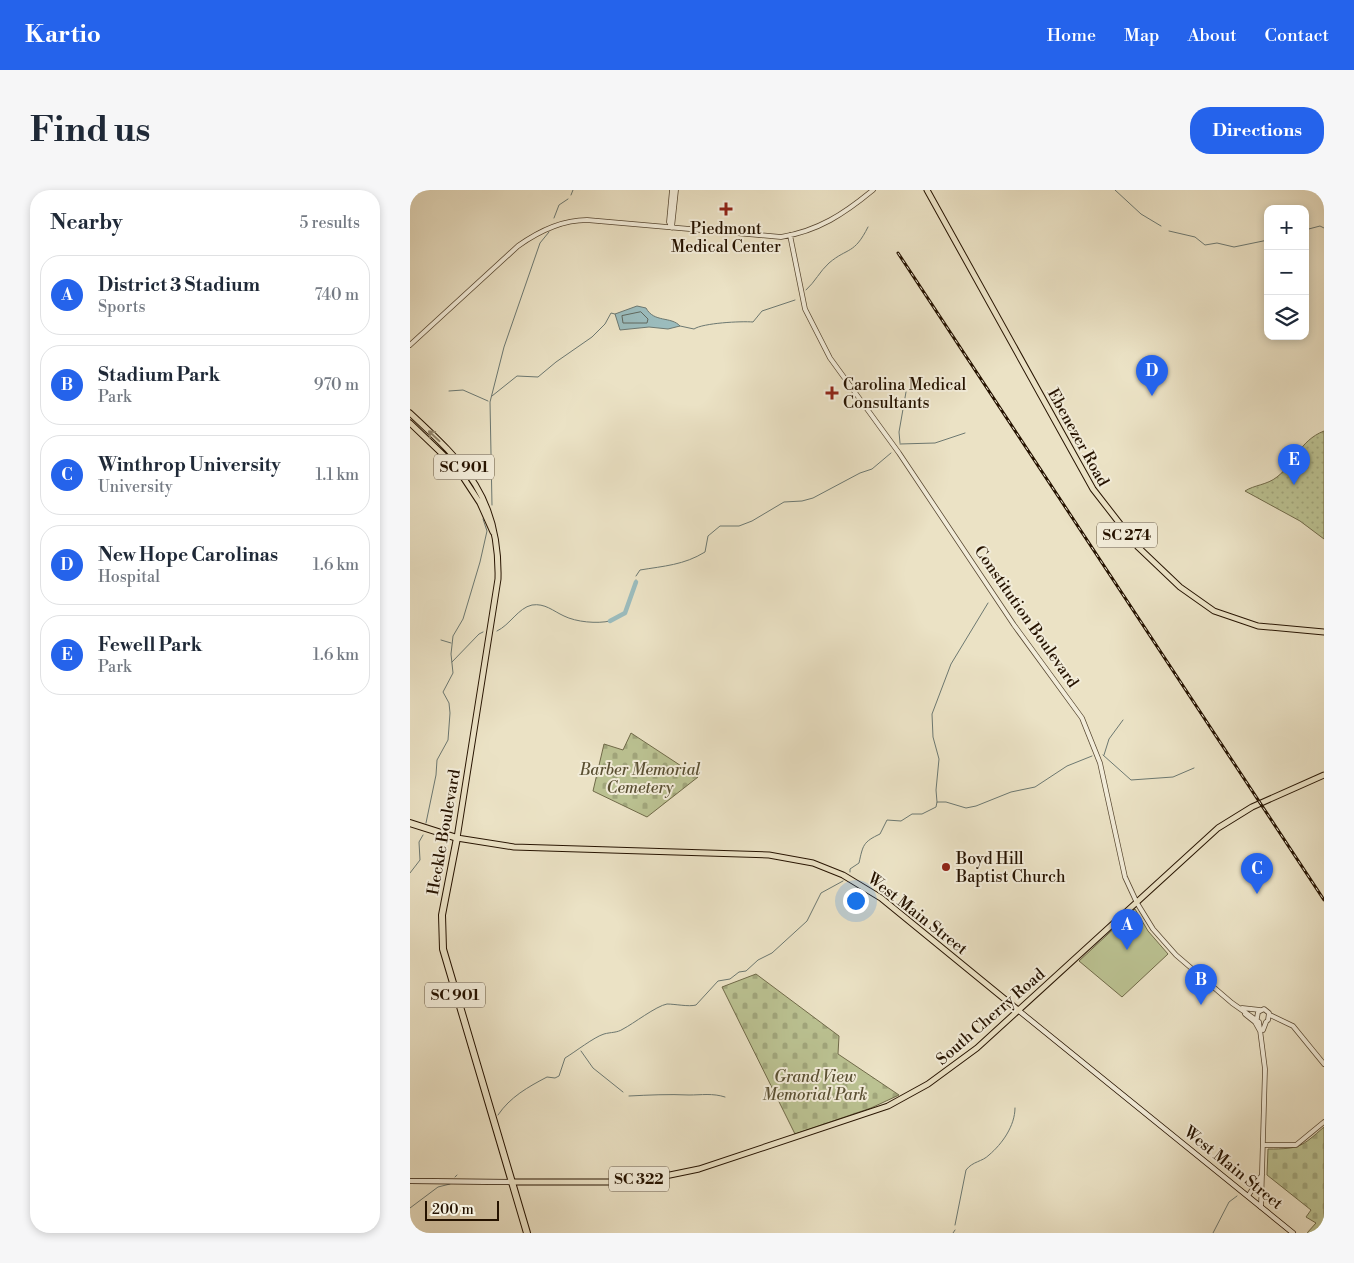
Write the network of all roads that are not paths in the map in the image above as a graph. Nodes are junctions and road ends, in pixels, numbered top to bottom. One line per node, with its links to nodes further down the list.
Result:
1 (674, 190): 4 (street)
2 (873, 190): 5 (street)
3 (926, 190): 10 (main road, Ebenezer Road / SC 274)
4 (672, 228): 5 (street); 6 (street)
5 (790, 235): 14 (street, Constitution Boulevard)
6 (410, 345)
7 (410, 413): 9 (main road, SC 901, one-way to 7)
8 (410, 422): 9 (main road, SC 901)
9 (494, 535): 13 (main road, Heckle Boulevard / SC 901)
10 (1324, 632)
11 (1324, 775): 14 (main road, South Cherry Road)
12 (410, 823): 13 (highway, West Main Street)
13 (457, 838): 16 (main road, West Main Street); 28 (highway, Heckle Boulevard / SC 901)
14 (1137, 903): 15 (street, Constitution Boulevard); 16 (main road, South Cherry Road)
15 (1238, 1008): 17 (street); 20 (street, Constitution Boulevard); 22 (street)
16 (1018, 1010): 28 (main road, South Cherry Road / SC 322); 29 (main road, West Main Street)
17 (1260, 1010): 18 (street); 20 (street)
18 (1270, 1015): 19 (street); 21 (street)
19 (1282, 1019): 21 (street, Constitution Boulevard); 23 (street)
20 (1258, 1020): 21 (street, Constitution Boulevard); 22 (street)
21 (1267, 1021): 22 (street)
22 (1262, 1036): 25 (street)
23 (1324, 1064)
24 (1324, 1122): 25 (street)
25 (1263, 1145): 26 (street)
26 (1262, 1175): 29 (street); 30 (street)
27 (410, 1182): 28 (main road, SC 322)
28 (512, 1182): 31 (highway, Heckle Boulevard / SC 901)
29 (1248, 1196): 30 (main road, West Main Street)
30 (1261, 1206): 32 (main road, West Main Street)
31 (527, 1233)
32 (1293, 1233)

